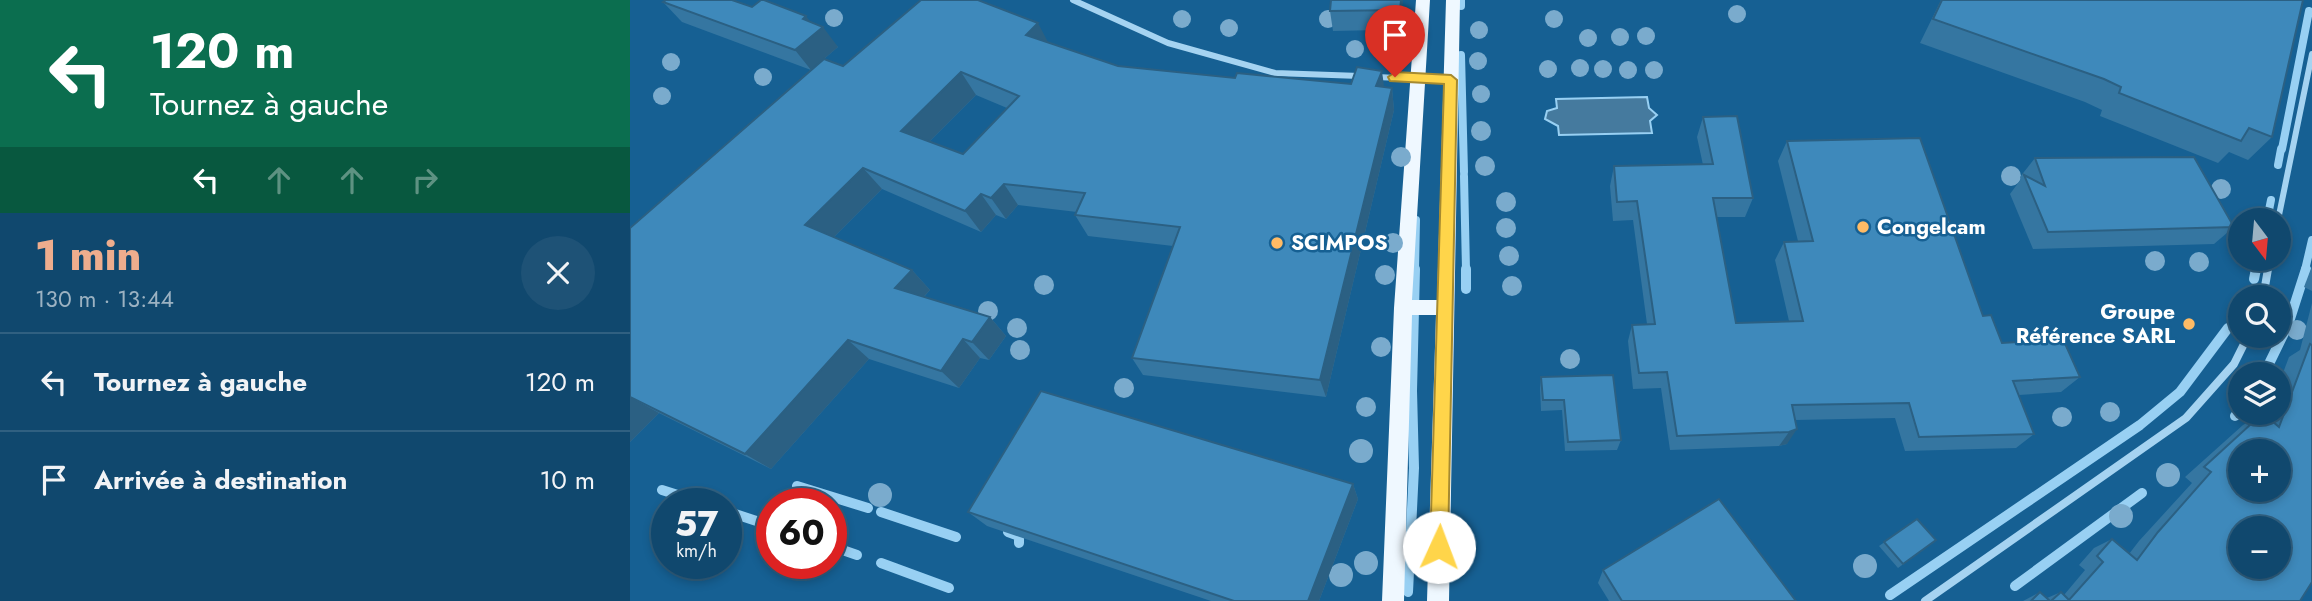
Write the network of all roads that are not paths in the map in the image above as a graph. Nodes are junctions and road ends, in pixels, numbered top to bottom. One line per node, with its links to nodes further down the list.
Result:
1 (1073, 0): 5 (street)
2 (1423, 0): 5 (main road)
3 (1453, 0): 6 (main road)
4 (2312, 54): 7 (street)
5 (1419, 78): 6 (street); 9 (main road)
6 (1451, 80): 8 (main road)
7 (2280, 208)
8 (1446, 307): 9 (main road); 12 (main road)
9 (1403, 308): 11 (main road)
10 (2242, 348): 13 (street)
11 (1393, 601)
12 (1438, 601)
13 (1925, 601)

